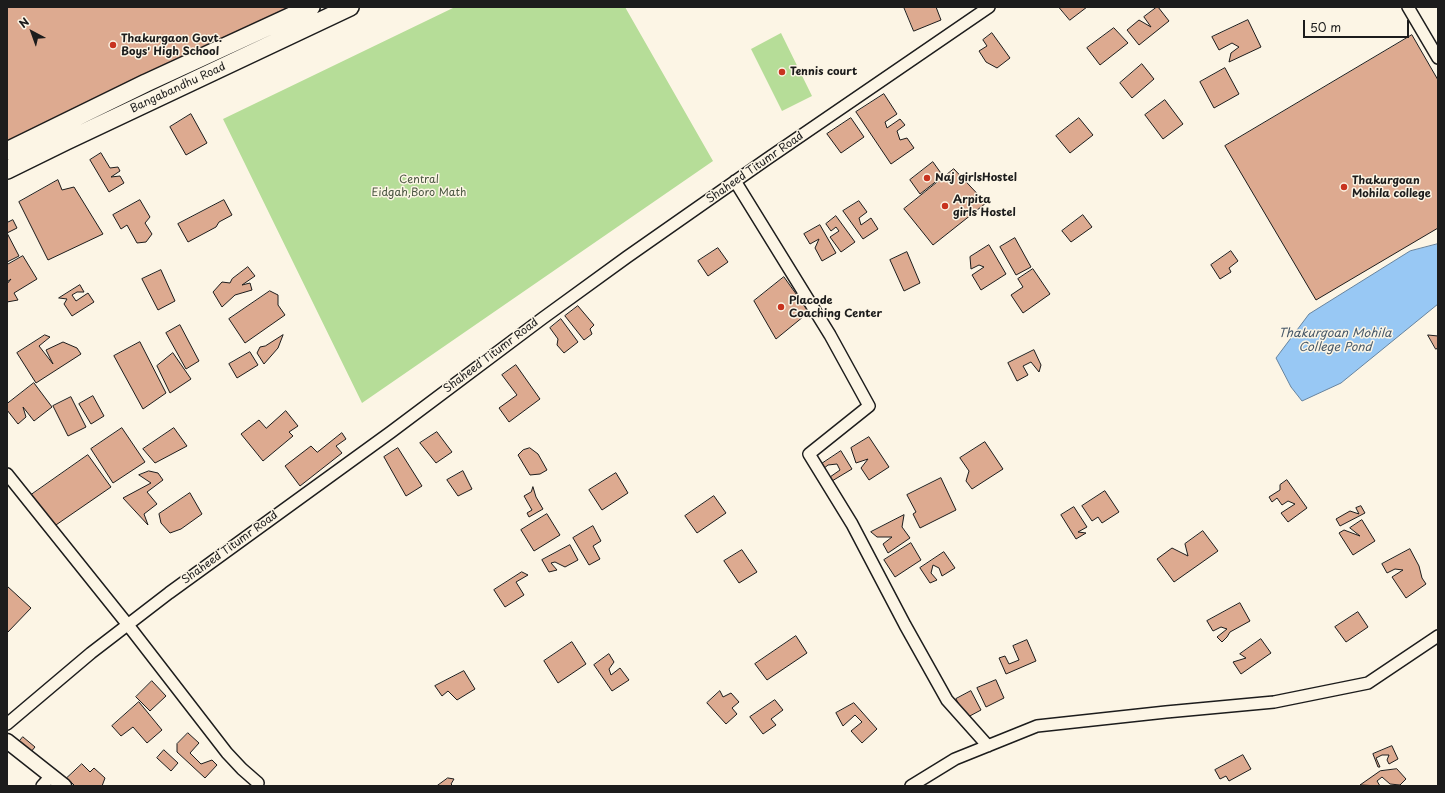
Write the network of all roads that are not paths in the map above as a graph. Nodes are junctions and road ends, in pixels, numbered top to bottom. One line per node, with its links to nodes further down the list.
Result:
1 (311, 7): 6 (main road, Bangabandhu Road)
2 (350, 7): 7 (main road, Bangabandhu Road)
3 (989, 7): 8 (street, Shaheed Titumr Road)
4 (1408, 7): 5 (street)
5 (1438, 58)
6 (7, 151)
7 (7, 170)
8 (735, 181): 10 (street, Shaheed Titumr Road); 14 (street)
9 (7, 474): 10 (street)
10 (128, 625): 12 (street, Shaheed Titumr Road); 16 (street)
11 (1438, 636): 14 (street)
12 (7, 724)
13 (7, 741): 15 (street)
14 (988, 746): 18 (street)
15 (46, 781): 17 (street)
16 (258, 783)
17 (64, 786)
18 (911, 786)

